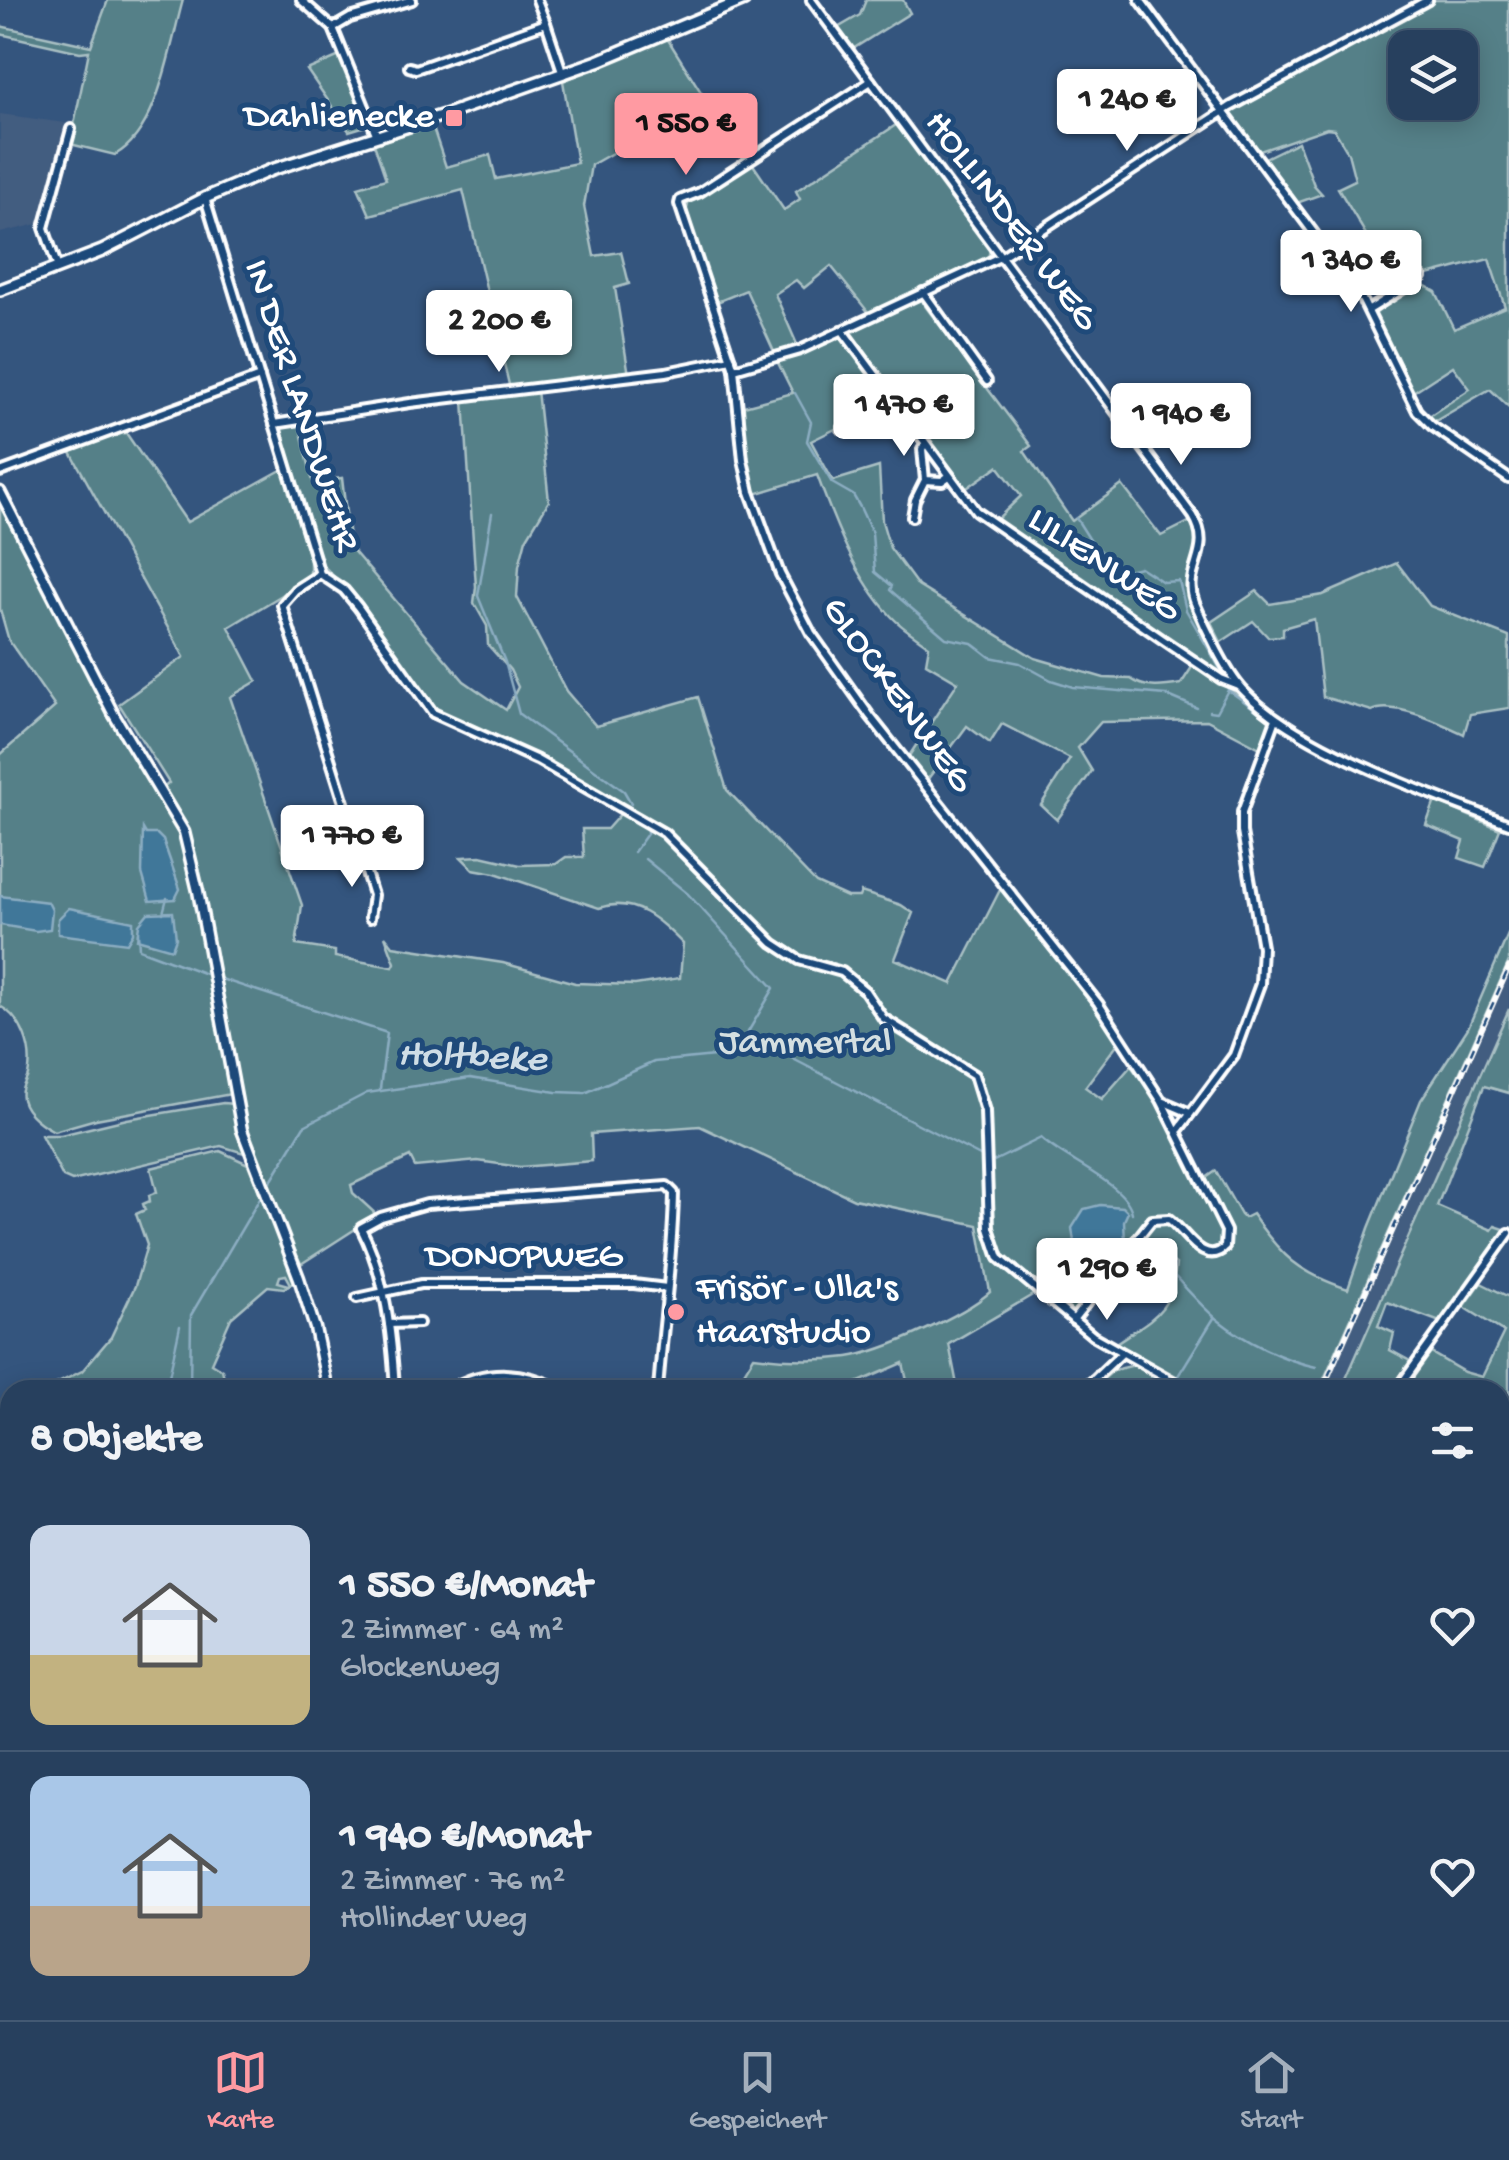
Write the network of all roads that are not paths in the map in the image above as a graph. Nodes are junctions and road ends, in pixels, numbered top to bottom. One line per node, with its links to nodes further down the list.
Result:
1 (301, 0): 9 (street)
2 (412, 0): 9 (street)
3 (538, 0): 8 (street)
4 (744, 0): 11 (main road)
5 (811, 0): 12 (street, HOLLINDER WEG)
6 (1140, 0): 13 (street)
7 (1428, 0): 13 (street)
8 (546, 23): 10 (street); 11 (street)
9 (333, 28): 15 (street)
10 (409, 67)
11 (563, 74): 15 (main road)
12 (871, 81): 17 (street, HOLLINDER WEG); 24 (street, GLOCKENWEG)
13 (1224, 112): 17 (street); 22 (street)
14 (71, 129): 18 (street)
15 (377, 136): 16 (main road)
16 (205, 198): 18 (main road); 26 (street, IN DER LANDWEHR)
17 (1002, 256): 21 (street); 39 (street, HOLLINDER WEG)
18 (58, 269): 20 (main road)
19 (1422, 277): 22 (street)
20 (0, 290)
21 (922, 292): 23 (street); 27 (street)
22 (1369, 310): 35 (street)
23 (842, 330): 25 (street); 28 (street, LILIENWEG)
24 (731, 359): 25 (street, GLOCKENWEG); 29 (street)
25 (734, 369): 43 (street, GLOCKENWEG)
26 (260, 376): 29 (street, IN DER LANDWEHR); 32 (street)
27 (986, 381)
28 (895, 403): 30 (street); 31 (street, LILIENWEG)
29 (274, 424): 38 (street, IN DER LANDWEHR)
30 (842, 429)
31 (925, 444): 33 (street, LILIENWEG); 34 (street)
32 (0, 472)
33 (948, 476): 34 (street); 39 (street, LILIENWEG)
34 (924, 480): 37 (street)
35 (1509, 480)
36 (0, 492): 54 (street)
37 (912, 517)
38 (320, 574): 42 (street); 50 (street, IN DER LANDWEHR)
39 (1240, 686): 40 (street, HOLLINDER WEG)
40 (1276, 718): 41 (street, HOLLINDER WEG); 44 (street)
41 (1509, 824)
42 (370, 918)
43 (1161, 1100): 44 (street); 45 (street, GLOCKENWEG)
44 (1190, 1113): 45 (street)
45 (1178, 1130): 50 (street, GLOCKENWEG)
46 (1509, 1233): 61 (street)
47 (667, 1288): 48 (street, DONOPWEG); 48 (street, DONOPWEG); 58 (street)
48 (382, 1292): 49 (street, DONOPWEG); 52 (street, DONOPWEG)
49 (357, 1298)
50 (1074, 1320): 53 (street, IN DER LANDWEHR)
51 (419, 1323): 52 (street, DONOPWEG)
52 (389, 1324): 55 (street, DONOPWEG)
53 (1122, 1353): 59 (street); 60 (street, IN DER LANDWEHR)
54 (326, 1380)
55 (393, 1380)
56 (470, 1380): 57 (street)
57 (539, 1380)
58 (659, 1380)
59 (1094, 1380)
60 (1171, 1380)
61 (1404, 1380)

